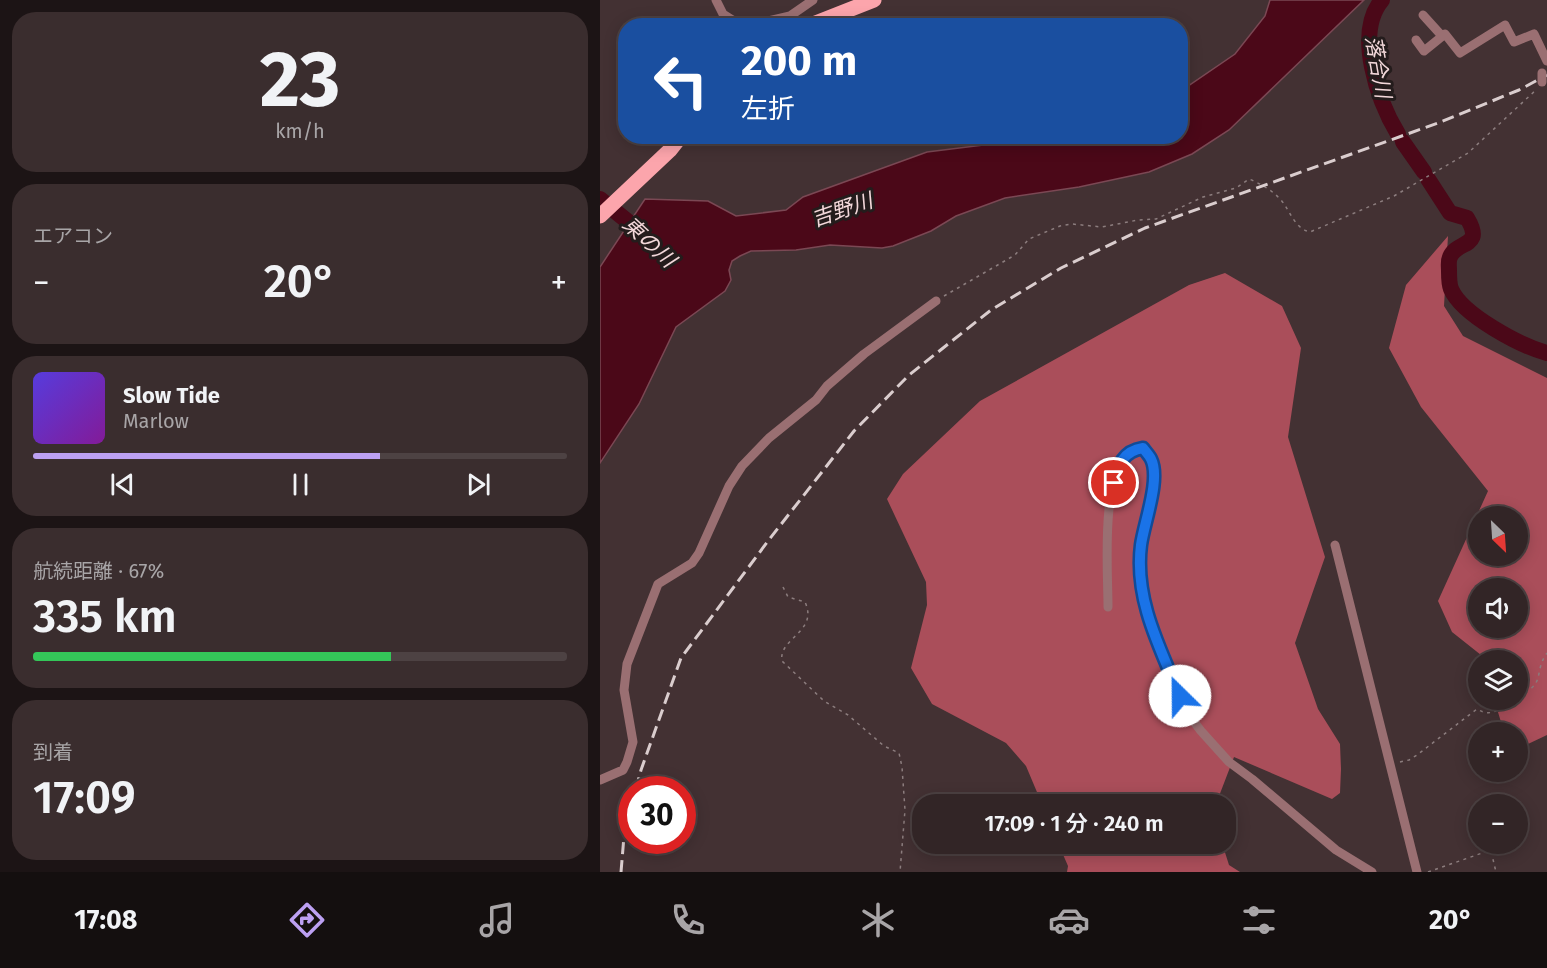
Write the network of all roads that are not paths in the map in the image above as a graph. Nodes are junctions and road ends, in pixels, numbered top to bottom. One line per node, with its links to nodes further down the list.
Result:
1 (717, 0): 5 (street)
2 (813, 0): 6 (street)
3 (874, 0): 7 (main road)
4 (1423, 15): 8 (street)
5 (730, 18)
6 (781, 18)
7 (828, 18)
8 (1442, 36): 9 (street); 10 (street)
9 (1416, 40)
10 (1543, 74)
11 (673, 144): 12 (main road)
12 (600, 216)
13 (936, 301): 16 (street)
14 (1335, 545): 18 (street)
15 (1108, 607): 17 (street)
16 (600, 780)
17 (1372, 872)
18 (1417, 872)

